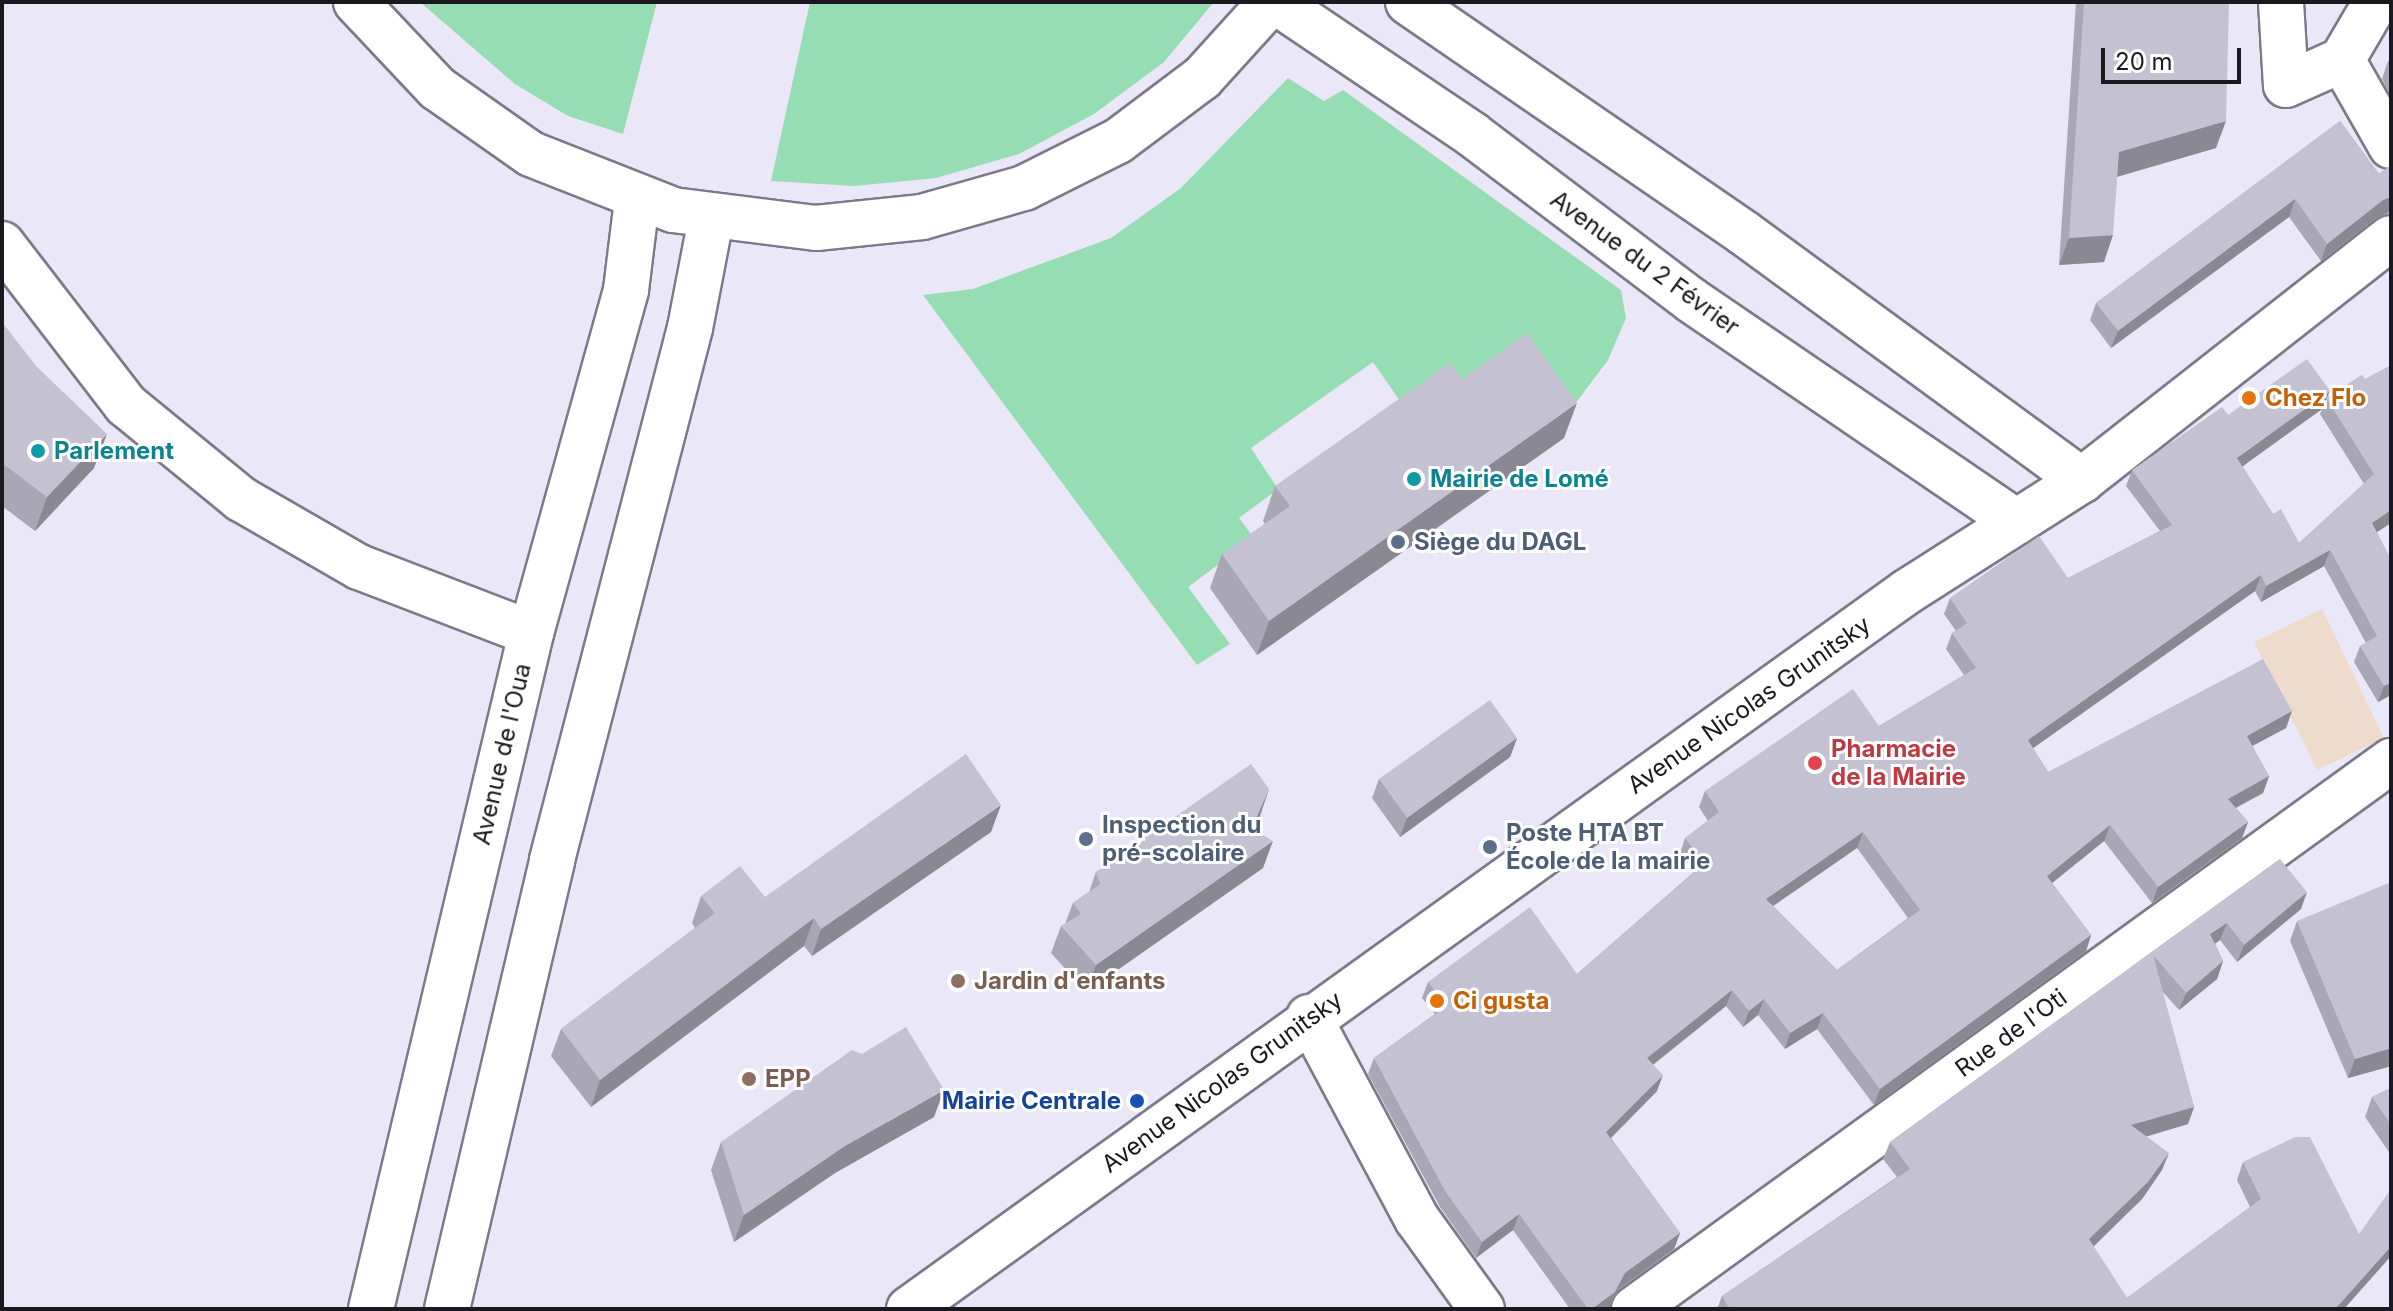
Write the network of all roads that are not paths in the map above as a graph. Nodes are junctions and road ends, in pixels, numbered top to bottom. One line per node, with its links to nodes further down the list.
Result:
1 (356, 2): 8 (street)
2 (1274, 2): 9 (street); 13 (street, Avenue du 2 Février)
3 (1408, 2): 12 (street)
4 (2281, 2): 6 (street)
5 (2376, 2): 6 (street)
6 (2342, 60): 7 (street)
7 (2391, 146)
8 (637, 200): 9 (street); 14 (street, Avenue de l'Oua)
9 (711, 219): 18 (street)
10 (2391, 238): 12 (street, Avenue Nicolas Grunitsky)
11 (2, 244): 14 (street)
12 (2082, 480): 13 (street, Avenue Nicolas Grunitsky)
13 (2016, 522): 16 (street, Avenue Nicolas Grunitsky)
14 (531, 633): 17 (street, Avenue de l'Oua)
15 (2391, 761): 21 (street, Rue de l'Oti)
16 (1309, 1017): 19 (street, Avenue Nicolas Grunitsky); 20 (street)
17 (371, 1309)
18 (447, 1309)
19 (909, 1309)
20 (1482, 1309)
21 (1634, 1309)

